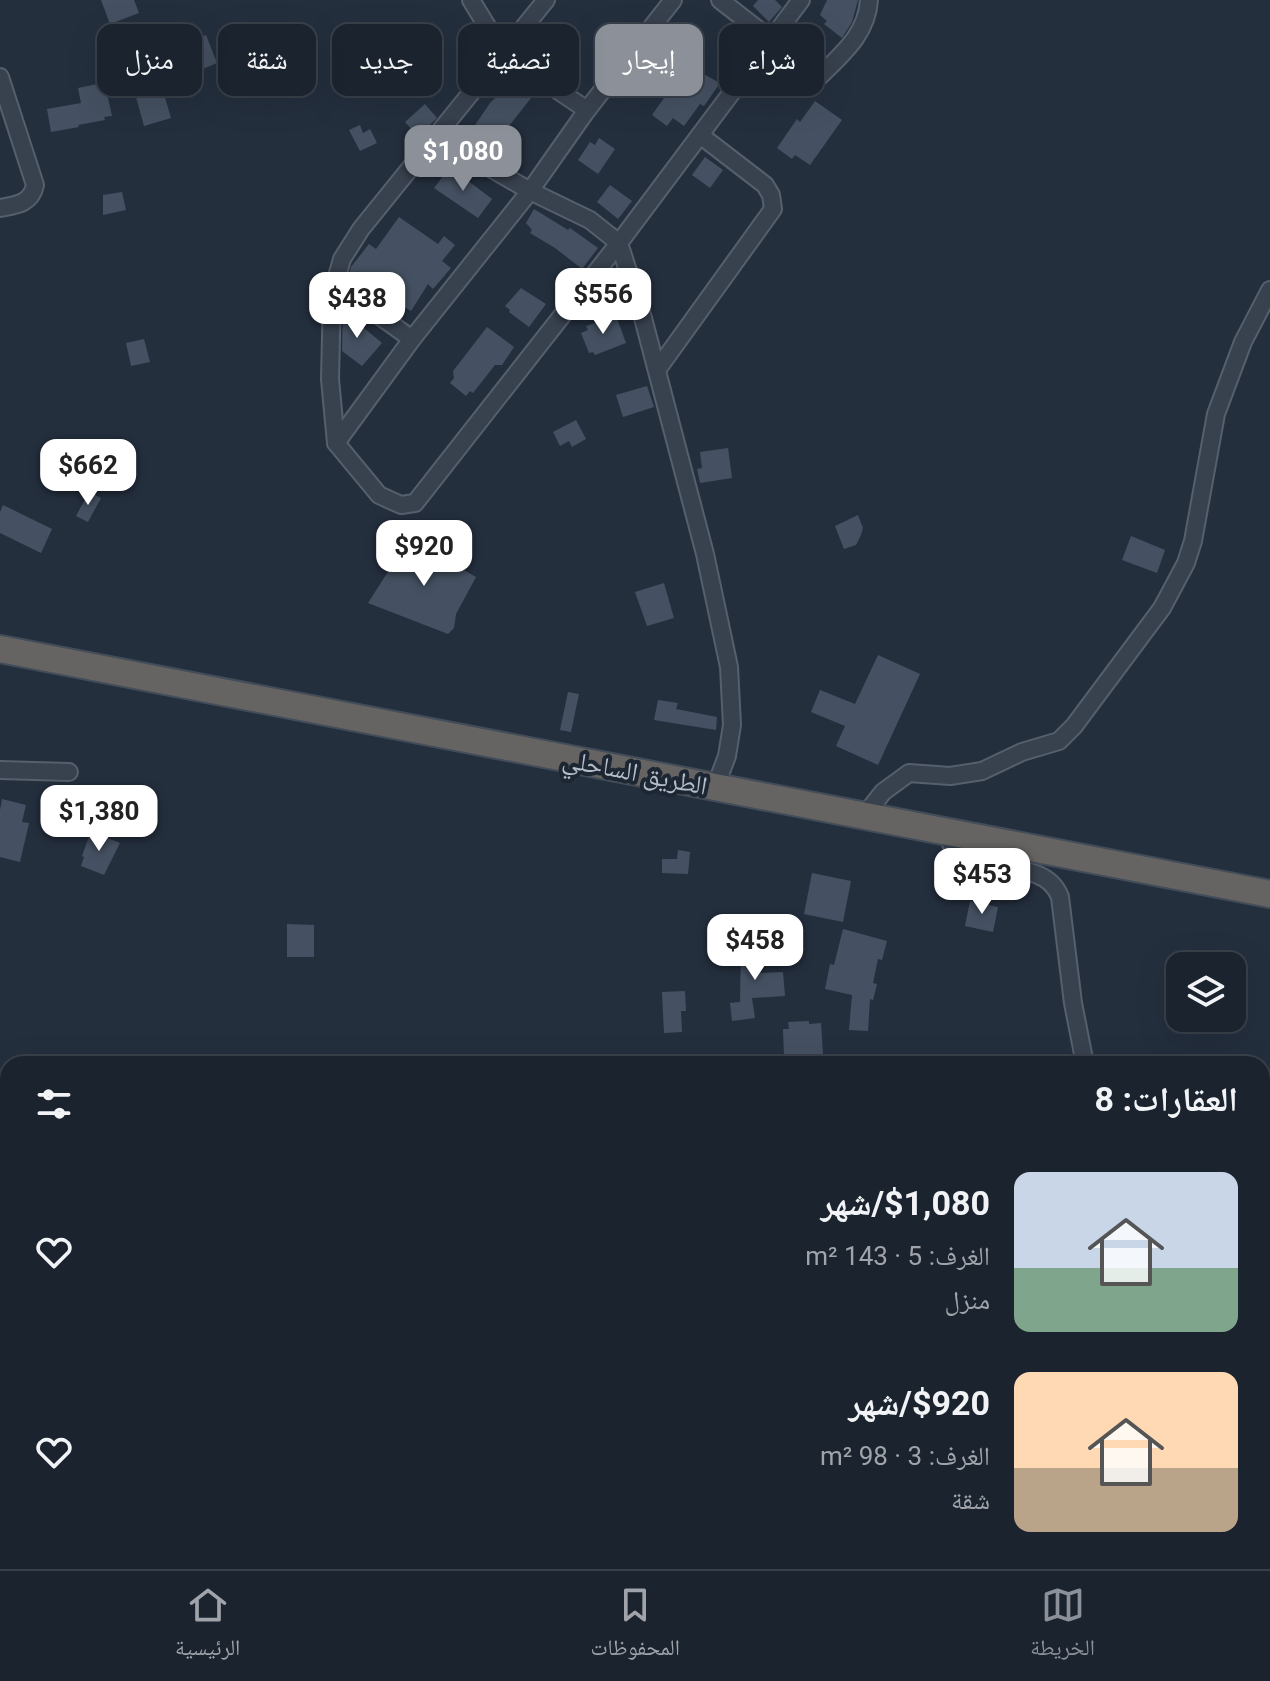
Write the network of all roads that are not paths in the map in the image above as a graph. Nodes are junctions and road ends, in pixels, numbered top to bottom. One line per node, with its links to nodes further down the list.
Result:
1 (471, 0): 7 (street)
2 (546, 0): 8 (street)
3 (673, 0): 16 (street)
4 (720, 0): 9 (street)
5 (801, 0): 10 (street)
6 (869, 0): 11 (street)
7 (486, 24)
8 (527, 24)
9 (751, 24)
10 (783, 24)
11 (824, 72)
12 (2, 88): 20 (street)
13 (470, 96): 18 (street)
14 (566, 96): 16 (street)
15 (729, 96): 17 (street)
16 (587, 110): 19 (street)
17 (700, 135): 21 (street); 25 (street)
18 (437, 137): 19 (street); 22 (street)
19 (530, 191): 21 (street); 24 (street)
20 (0, 208)
21 (619, 243): 25 (street); 26 (street)
22 (335, 284): 24 (street); 26 (street)
23 (1270, 290): 31 (street)
24 (412, 339): 26 (street)
25 (657, 370): 30 (street)
26 (336, 443)
27 (0, 649): 30 (highway, الطريق الساحلي)
28 (0, 770): 29 (street)
29 (69, 772)
30 (715, 788): 31 (highway, الطريق الساحلي)
31 (865, 815): 32 (highway, الطريق الساحلي)
32 (950, 831): 33 (highway, الطريق الساحلي); 34 (street)
33 (1270, 894)
34 (1083, 1056)

